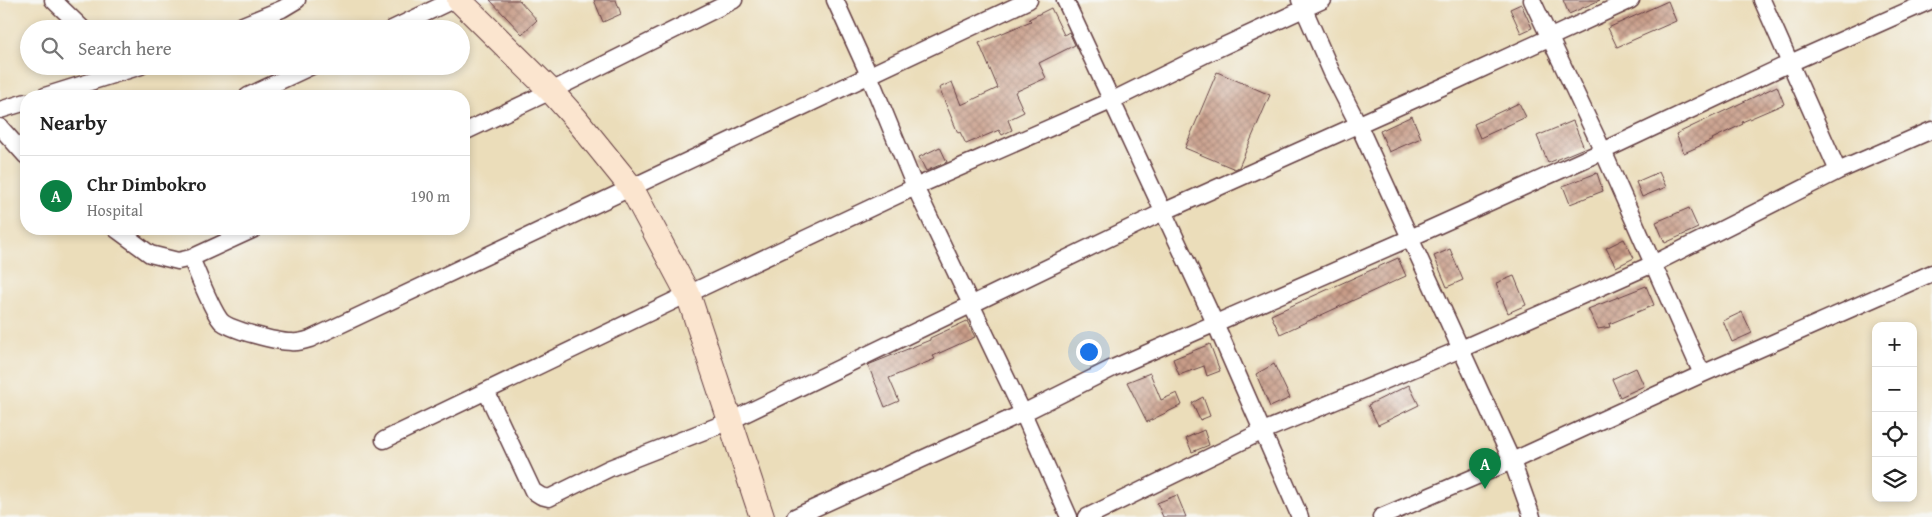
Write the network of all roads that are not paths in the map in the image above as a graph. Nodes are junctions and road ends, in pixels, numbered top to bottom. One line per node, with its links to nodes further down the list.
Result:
1 (53, 0): 15 (street)
2 (297, 0): 16 (street)
3 (453, 0): 17 (street)
4 (459, 0): 25 (main road)
5 (734, 0): 25 (street)
6 (835, 0): 22 (street)
7 (1029, 0): 22 (street)
8 (1065, 0): 26 (street)
9 (1323, 0): 14 (street)
10 (1532, 0): 18 (street)
11 (1631, 0): 18 (street)
12 (1762, 0): 19 (street)
13 (1932, 0): 19 (street)
14 (1302, 4): 26 (street); 29 (street)
15 (74, 20)
16 (254, 20)
17 (411, 20)
18 (1550, 38): 29 (street); 34 (street)
19 (1790, 63): 34 (street); 35 (street)
20 (109, 75): 23 (street)
21 (293, 75): 24 (street)
22 (869, 75): 36 (street); 37 (street)
23 (63, 90)
24 (261, 90)
25 (551, 91): 31 (street); 36 (main road)
26 (1110, 101): 37 (street); 38 (street)
27 (20, 104): 28 (street)
28 (0, 110)
29 (1358, 124): 38 (street); 41 (street)
30 (0, 127): 33 (street)
31 (470, 129)
32 (1932, 130): 35 (street)
33 (20, 149)
34 (1603, 151): 41 (street); 43 (street)
35 (1838, 171): 43 (street)
36 (631, 187): 42 (street); 45 (main road)
37 (915, 187): 45 (street); 46 (street)
38 (1162, 212): 46 (street); 47 (street)
39 (124, 235): 42 (street)
40 (241, 235): 42 (street)
41 (1410, 238): 47 (street); 48 (street)
42 (191, 258)
43 (1653, 264): 48 (street); 49 (street)
44 (1932, 272): 49 (street)
45 (688, 294): 50 (street); 52 (main road)
46 (971, 303): 51 (street); 52 (street)
47 (1215, 323): 51 (street); 53 (street)
48 (1461, 349): 53 (street); 55 (street)
49 (1702, 374): 55 (street)
50 (486, 391): 52 (street); 54 (street)
51 (1023, 412): 57 (street); 58 (street)
52 (730, 421): 56 (main road)
53 (1263, 431): 59 (street); 60 (street)
54 (384, 440)
55 (1512, 461): 61 (street); 62 (street)
56 (762, 517)
57 (795, 517)
58 (1069, 517)
59 (1087, 517)
60 (1300, 517)
61 (1382, 517)
62 (1532, 517)

